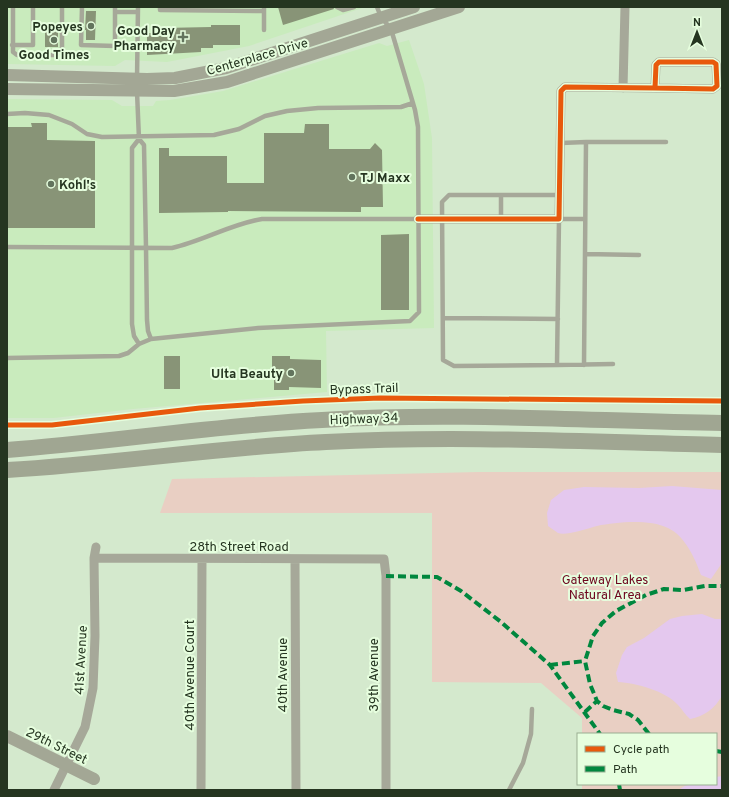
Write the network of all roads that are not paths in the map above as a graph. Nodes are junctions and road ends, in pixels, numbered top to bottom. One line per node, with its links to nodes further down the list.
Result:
1 (13, 7): 19 (lane)
2 (33, 7): 19 (lane)
3 (62, 7): 19 (lane)
4 (82, 7): 18 (lane)
5 (85, 7): 18 (lane)
6 (160, 7): 13 (lane)
7 (337, 7): 8 (lane)
8 (354, 7)
9 (414, 7): 15 (street, Centerplace Drive)
10 (460, 7): 16 (street, Centerplace Drive)
11 (625, 7): 22 (street)
12 (115, 9): 14 (lane); 18 (lane)
13 (264, 9): 17 (lane)
14 (138, 10): 21 (lane)
15 (379, 12): 16 (lane); 21 (street, Centerplace Drive)
16 (391, 29): 25 (street, Centerplace Drive); 26 (lane)
17 (264, 30)
18 (81, 38)
19 (12, 45)
20 (7, 75): 21 (street, Centerplace Drive)
21 (137, 79): 25 (lane)
22 (623, 88): 23 (street); 31 (street)
23 (655, 88): 23 (street)
24 (7, 89): 25 (street, Centerplace Drive)
25 (137, 91): 28 (lane)
26 (413, 103): 28 (lane); 34 (lane)
27 (7, 114): 28 (lane)
28 (138, 137): 40 (lane); 41 (lane)
29 (586, 142): 30 (lane); 31 (lane); 38 (lane)
30 (666, 142)
31 (561, 143): 33 (street)
32 (501, 195): 33 (lane); 35 (lane); 36 (lane)
33 (559, 195): 37 (street)
34 (418, 219): 35 (street); 41 (lane); 46 (lane)
35 (443, 219): 36 (street); 44 (lane)
36 (501, 219): 37 (street)
37 (559, 219): 38 (lane); 45 (lane)
38 (585, 219): 42 (lane)
39 (7, 247): 40 (lane)
40 (132, 247): 41 (lane); 47 (lane)
41 (146, 248): 46 (lane)
42 (585, 254): 43 (lane); 51 (lane)
43 (639, 255)
44 (444, 318): 45 (lane); 50 (lane)
45 (558, 319): 50 (lane)
46 (151, 339): 47 (lane)
47 (139, 344): 48 (lane)
48 (7, 358)
49 (614, 364): 51 (lane)
50 (558, 365): 51 (lane)
51 (584, 365)
52 (722, 423): 53 (highway, Highway 34)
53 (160, 435): 55 (highway, Highway 34); 56 (highway)
54 (722, 445): 56 (highway, Highway 34)
55 (7, 450)
56 (162, 456): 57 (highway, Highway 34)
57 (7, 470)
58 (96, 547): 59 (street, 41st Avenue)
59 (94, 558): 60 (street, 28th Street Road); 65 (street, 41st Avenue)
60 (202, 559): 61 (street, 28th Street Road); 68 (street, 40th Avenue Court)
61 (295, 559): 62 (street, 28th Street Road); 69 (street, 40th Avenue)
62 (384, 560): 70 (street, 39th Avenue)
63 (532, 709): 71 (lane)
64 (7, 736): 65 (street, 29th Street)
65 (66, 765): 66 (street, 29th Street); 67 (street, 41st Avenue)
66 (94, 779)
67 (54, 790)
68 (202, 790)
69 (296, 790)
70 (386, 790)
71 (509, 790)

